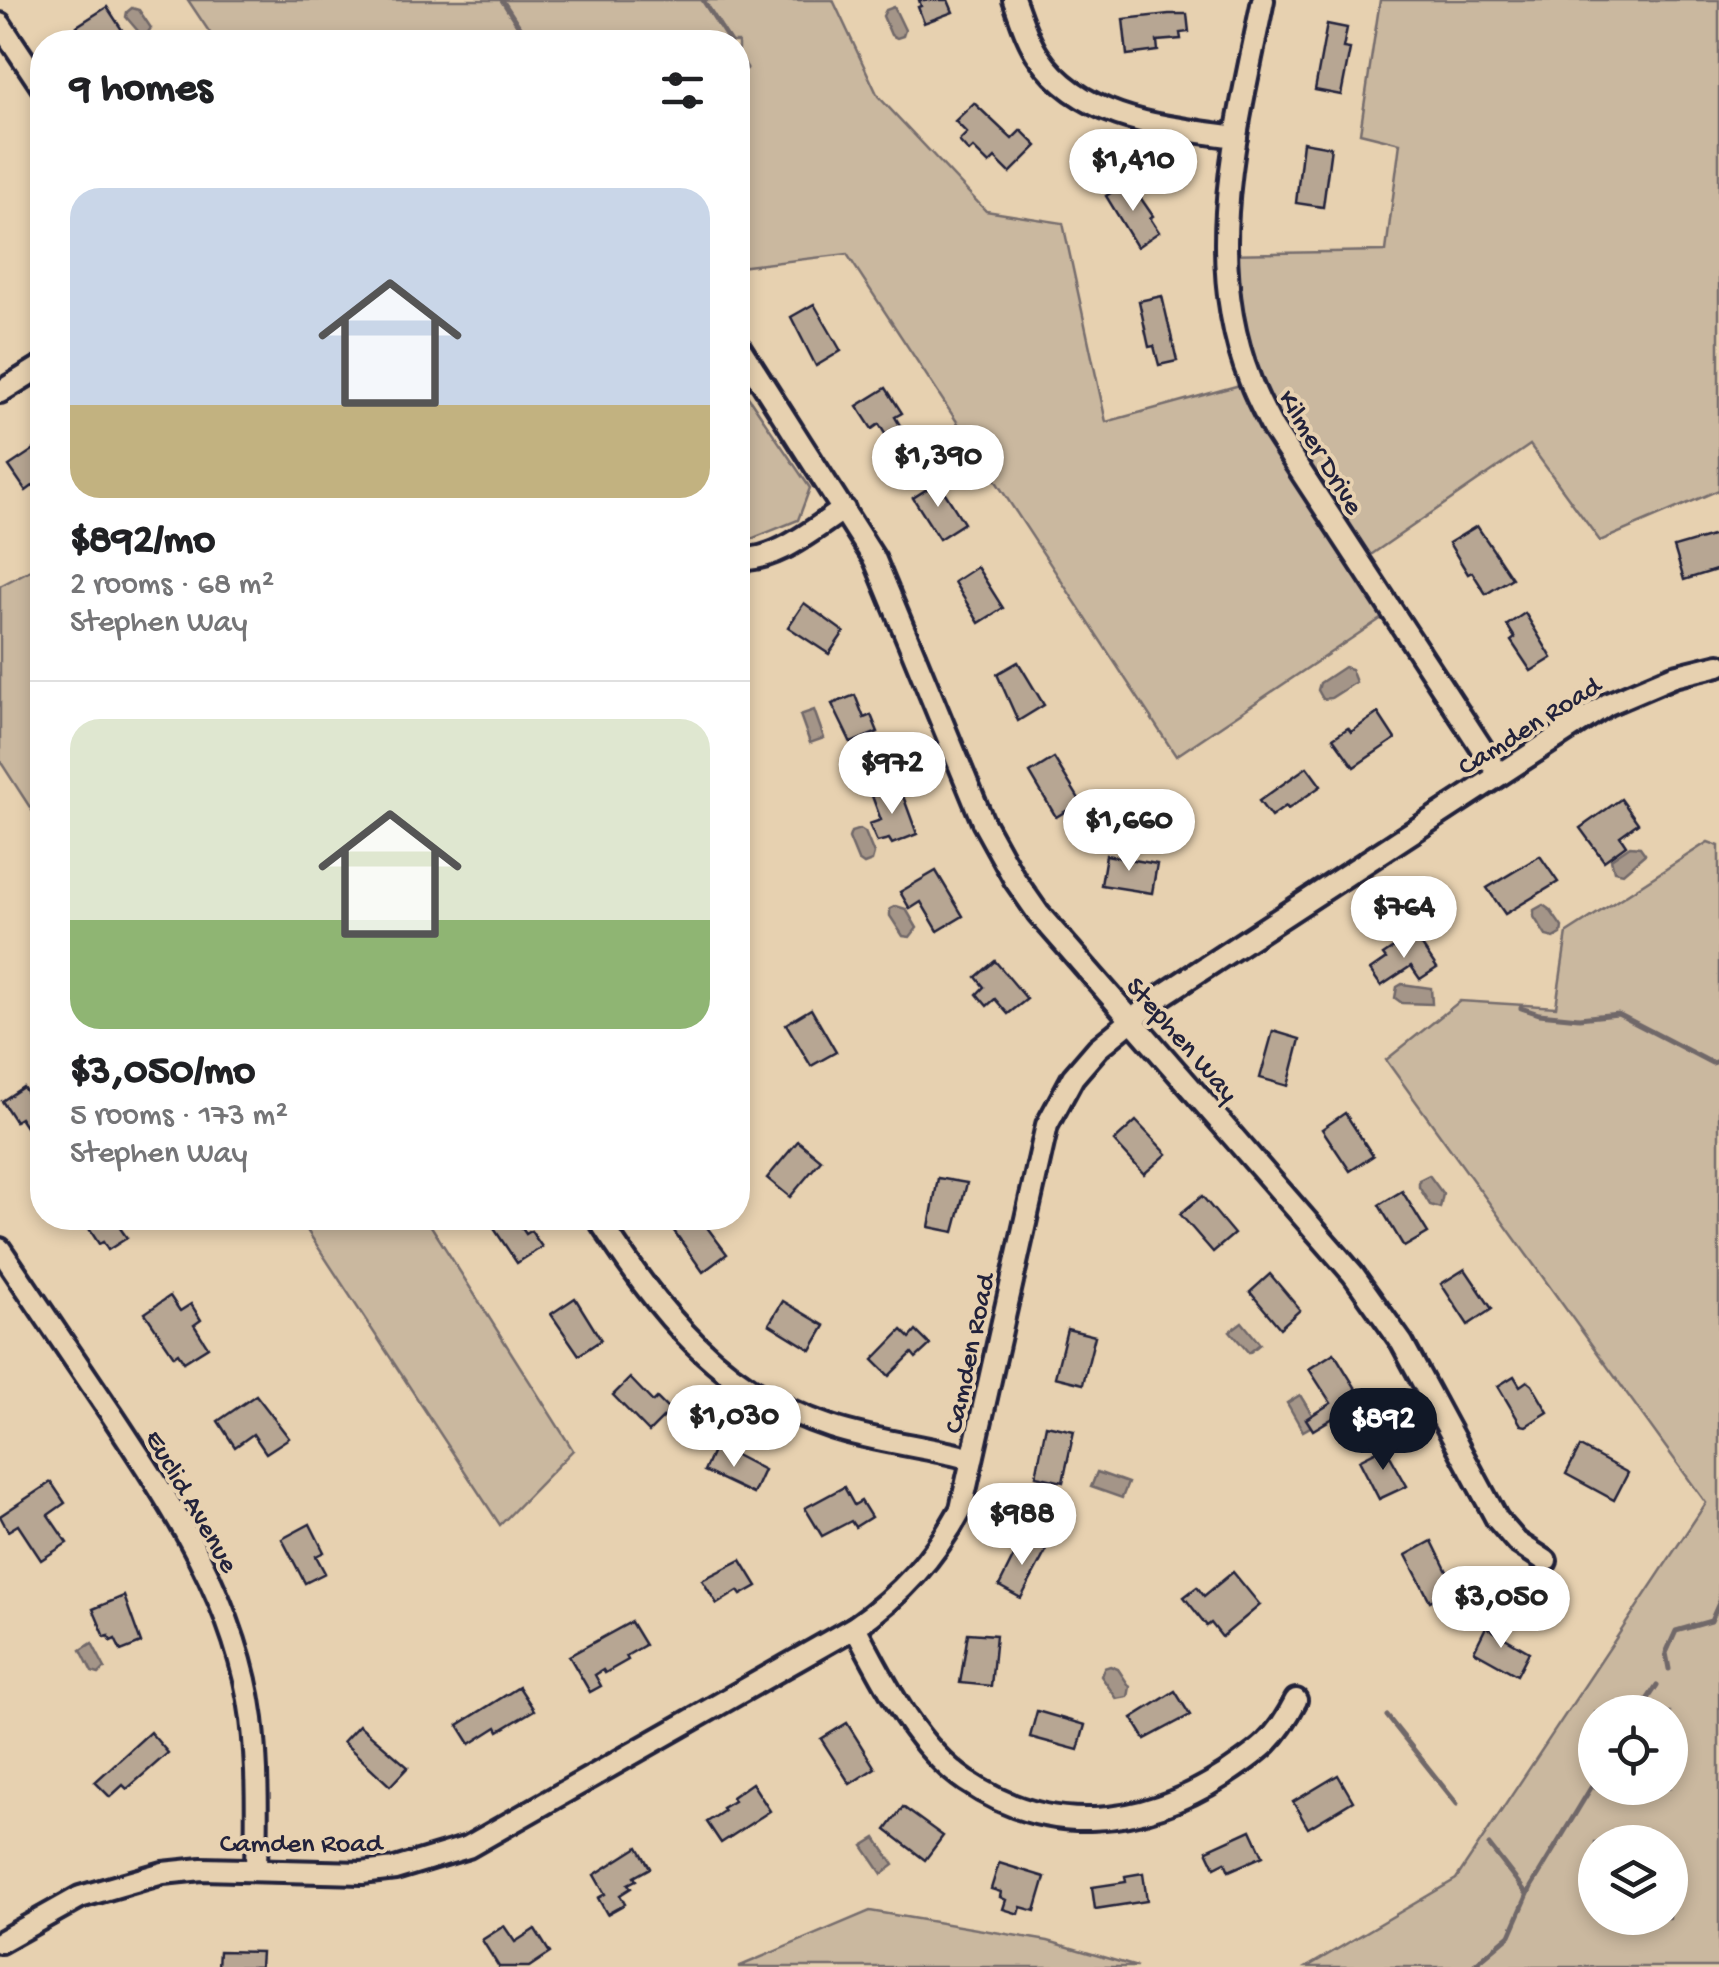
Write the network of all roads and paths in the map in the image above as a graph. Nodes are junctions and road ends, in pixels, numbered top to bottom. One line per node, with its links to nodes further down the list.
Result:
1 (1014, 0): 5 (street)
2 (1262, 0): 5 (street, Kilmer Drive)
3 (0, 24): 4 (street)
4 (30, 70)
5 (1236, 137): 12 (street, Kilmer Drive)
6 (750, 363): 9 (street, Stephen Way)
7 (30, 373): 8 (street)
8 (0, 392)
9 (844, 508): 10 (street); 13 (street, Stephen Way)
10 (750, 558)
11 (1719, 665): 12 (street, Camden Road)
12 (1498, 773): 13 (street, Camden Road)
13 (1131, 1020): 16 (street, Camden Road); 17 (street, Stephen Way)
14 (606, 1230): 16 (street)
15 (0, 1248): 20 (street, Euclid Avenue)
16 (972, 1459): 18 (street, Camden Road)
17 (1546, 1561)
18 (855, 1627): 19 (street); 20 (street, Camden Road)
19 (1296, 1700)
20 (256, 1870): 21 (street, Camden Road)
21 (0, 1942)

